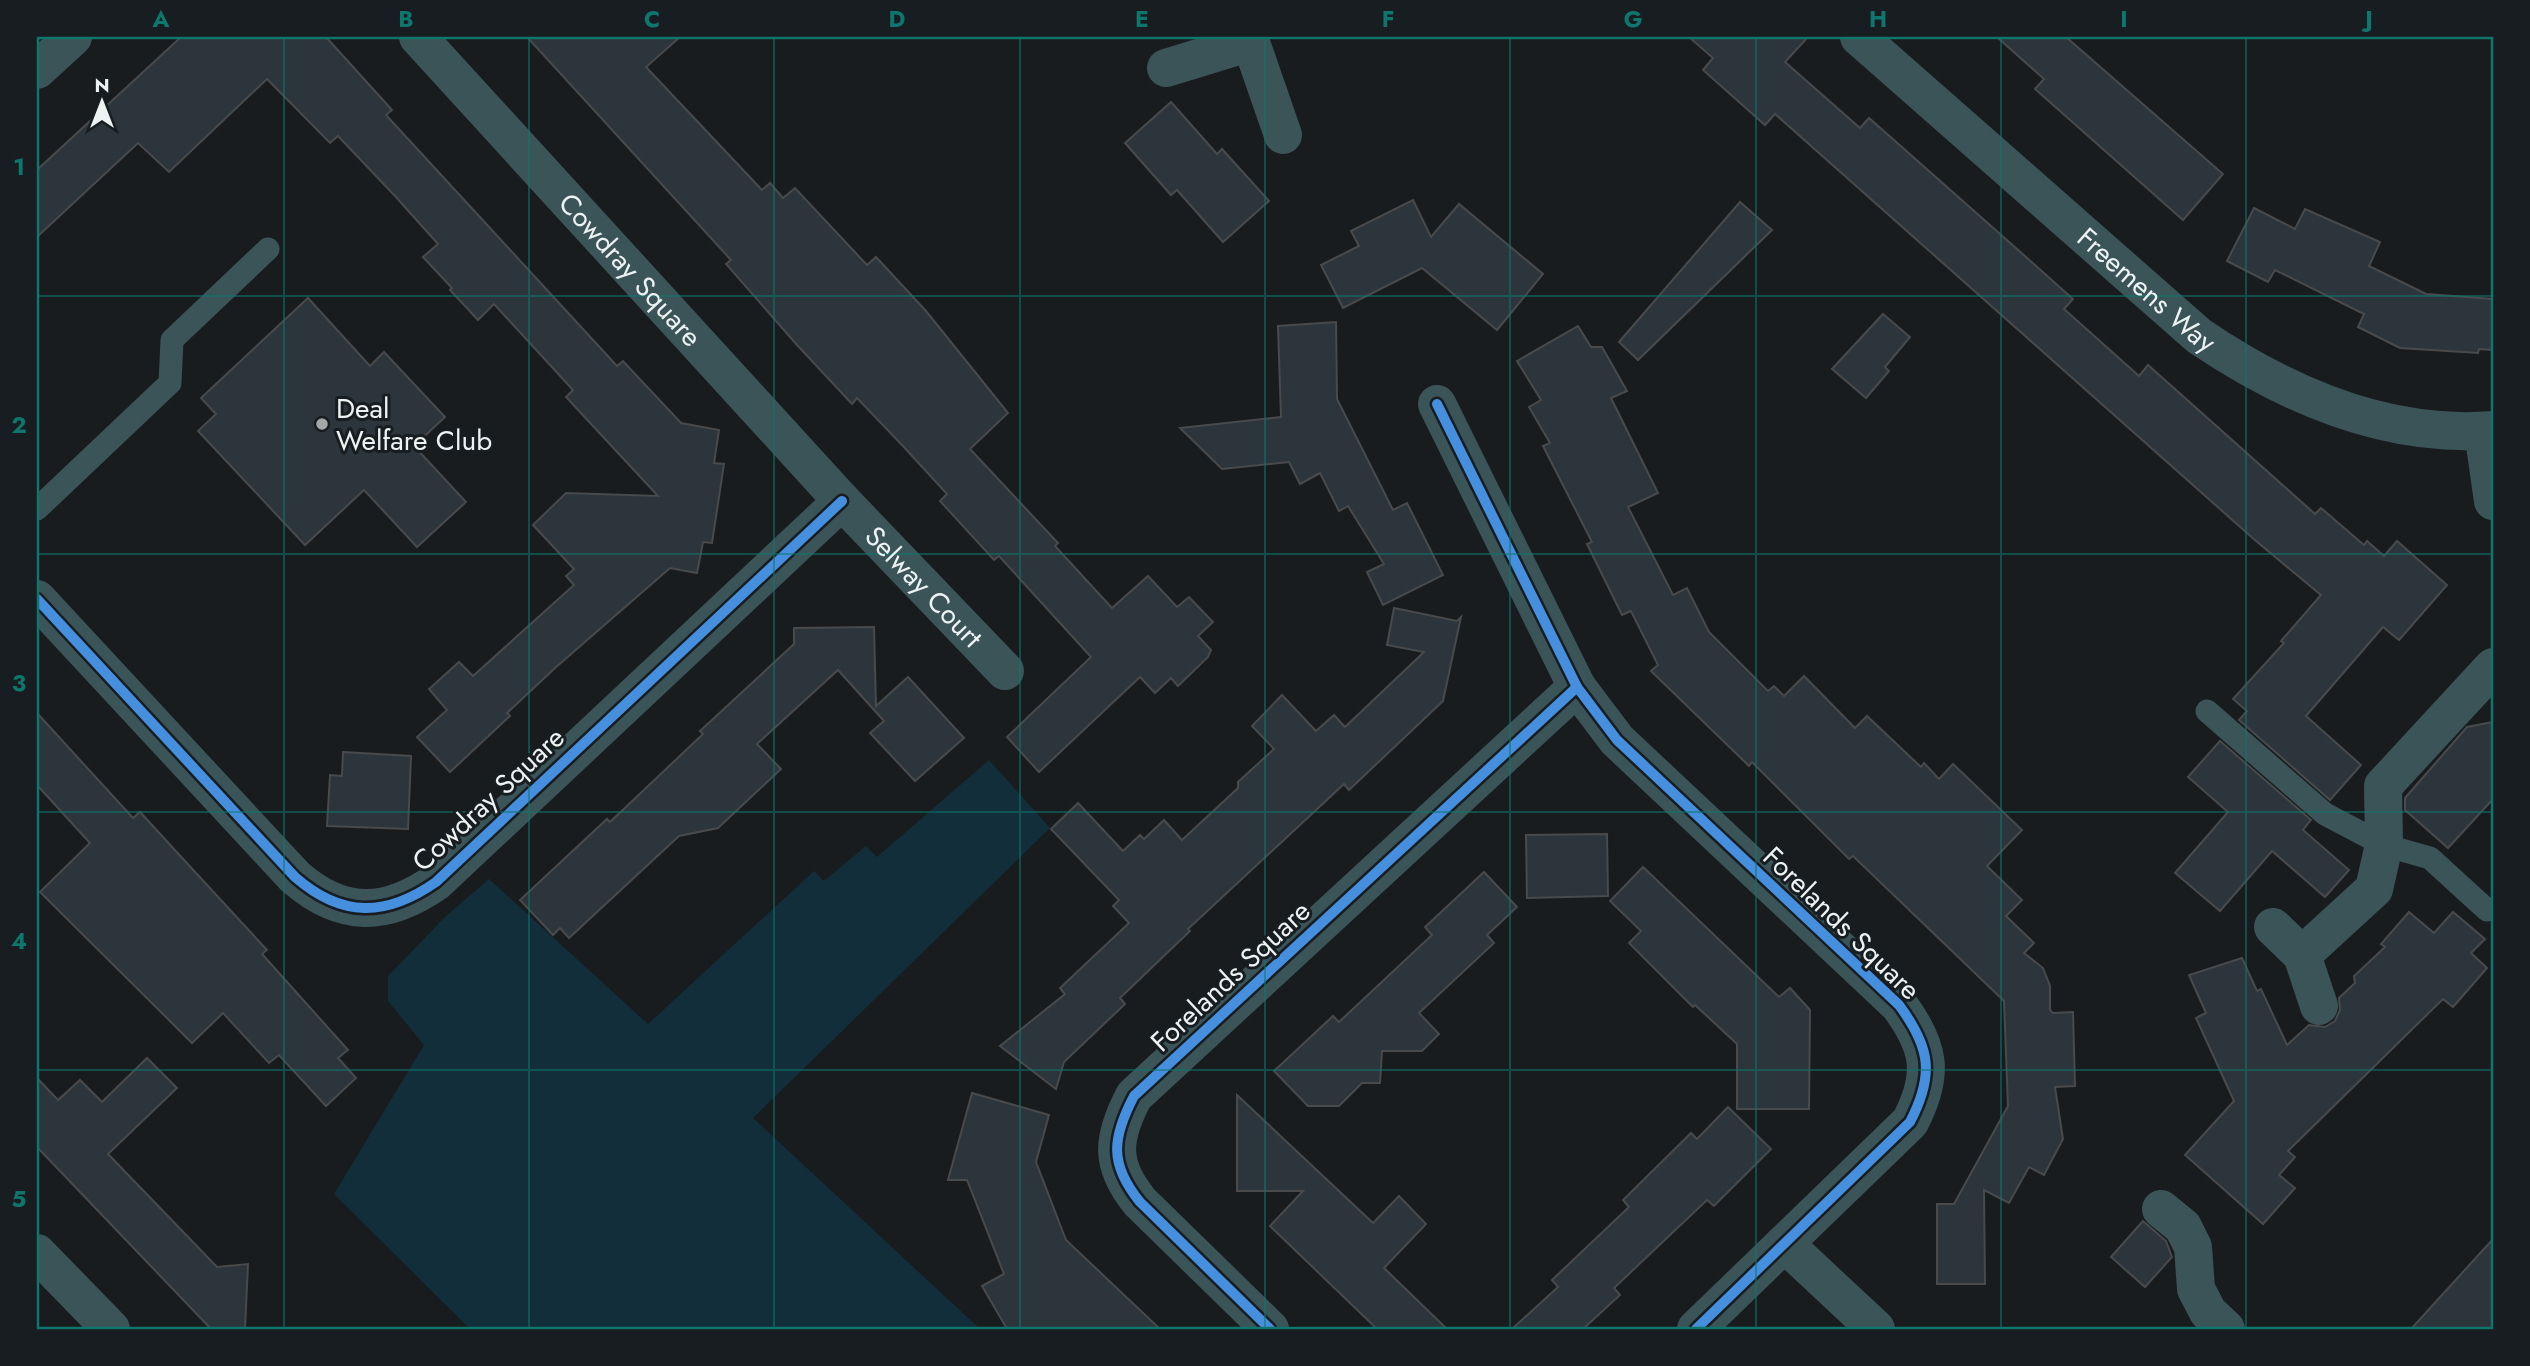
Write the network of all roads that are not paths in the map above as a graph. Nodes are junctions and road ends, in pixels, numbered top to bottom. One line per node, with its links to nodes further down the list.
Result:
1 (73, 37): 6 (street)
2 (418, 37): 11 (street, Cowdray Square)
3 (1859, 37): 10 (street, Freemens Way)
4 (1250, 39): 5 (street); 7 (street)
5 (1166, 68)
6 (37, 70)
7 (1283, 135)
8 (268, 250): 13 (lane)
9 (1437, 404): 17 (street, Forelands Square)
10 (2488, 431): 12 (street)
11 (842, 501): 14 (street, Cowdray Square); 16 (street, Selway Court)
12 (2493, 501)
13 (37, 509)
14 (37, 599)
15 (2493, 667): 19 (street)
16 (1005, 671)
17 (1577, 687): 25 (street, Forelands Square); 28 (street, Forelands Square)
18 (2207, 711): 19 (lane)
19 (2384, 845): 20 (lane); 22 (street)
20 (2487, 910)
21 (2273, 927): 22 (street)
22 (2302, 955): 23 (street)
23 (2319, 1006)
24 (2161, 1209): 31 (street)
25 (1786, 1245): 29 (street, Forelands Square); 30 (street)
26 (37, 1253): 27 (street)
27 (111, 1329)
28 (1270, 1329)
29 (1696, 1329)
30 (1876, 1329)
31 (2227, 1329)

